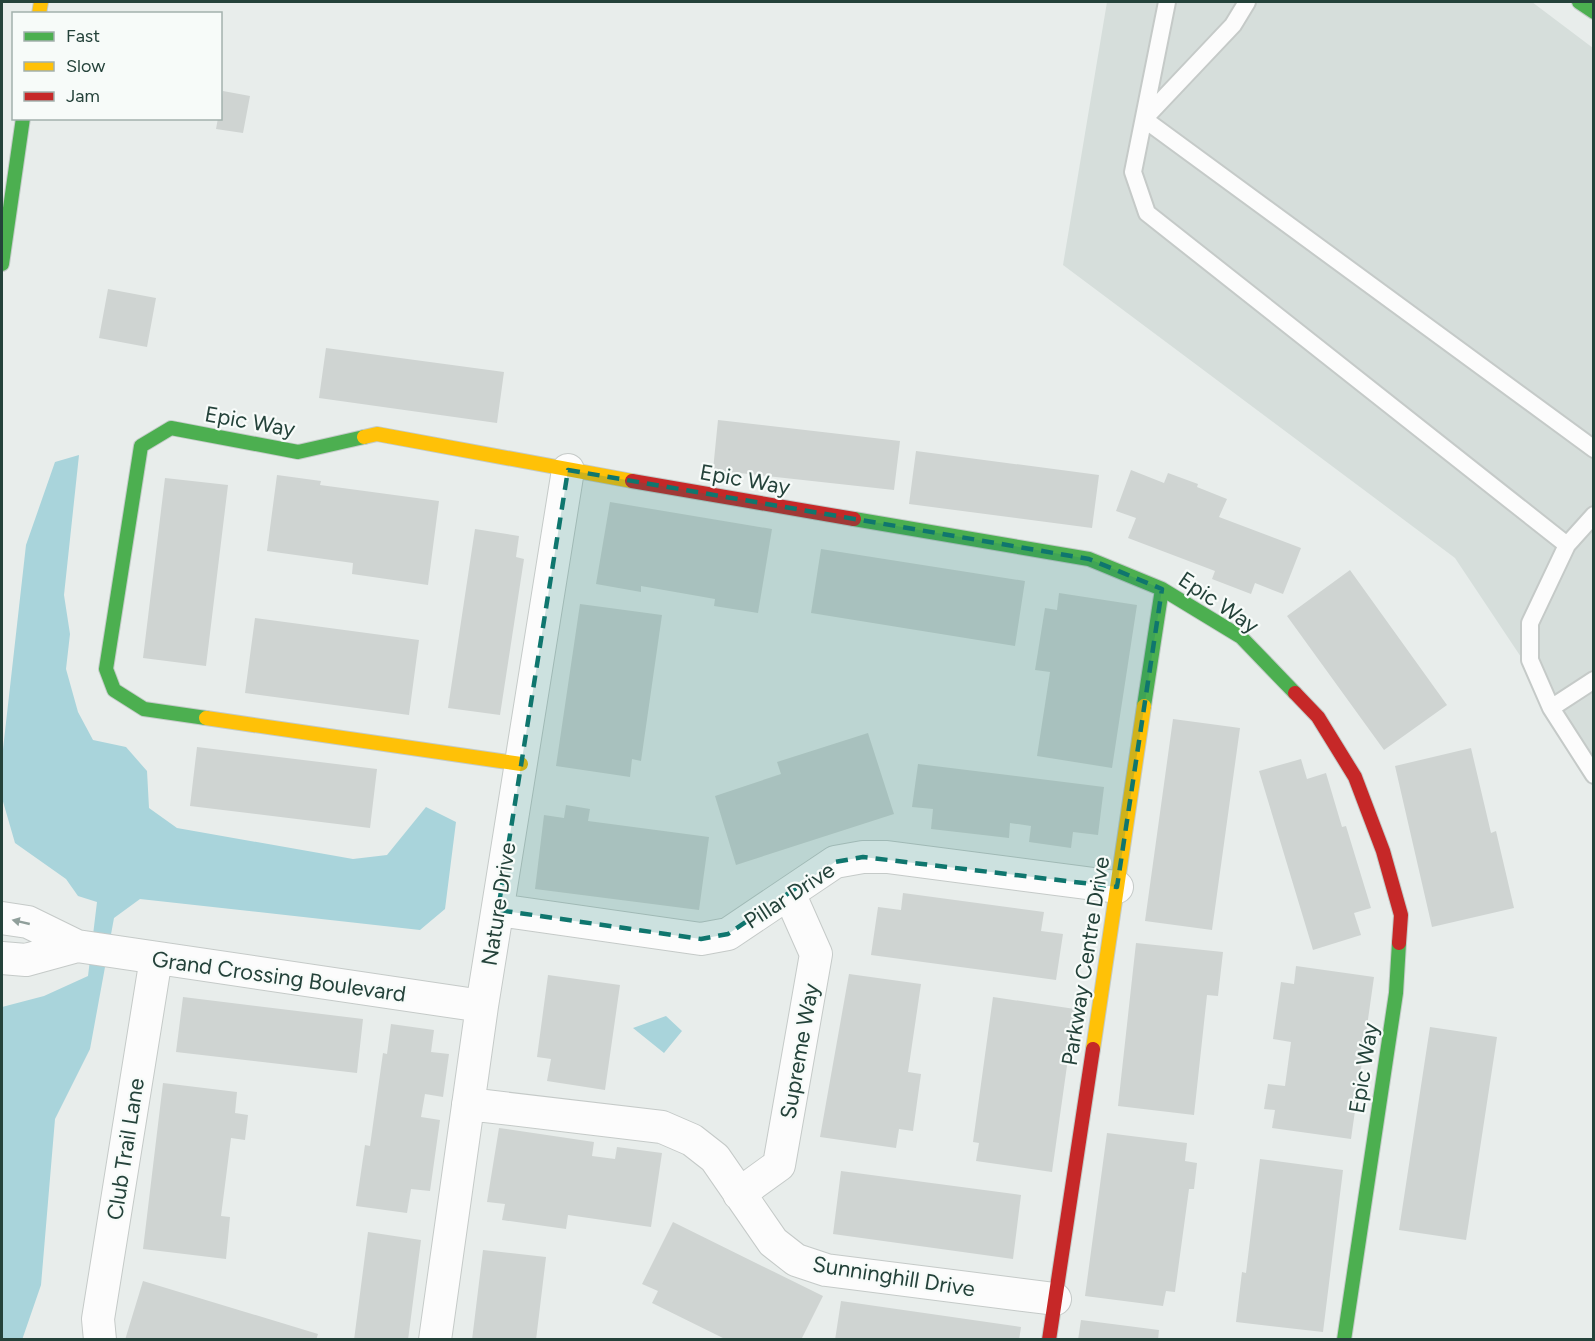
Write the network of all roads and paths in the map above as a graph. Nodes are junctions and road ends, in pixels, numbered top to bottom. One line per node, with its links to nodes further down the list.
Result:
1 (1167, 2): 5 (lane)
2 (1246, 2): 5 (lane)
3 (1579, 2): 4 (main road)
4 (1593, 12)
5 (1144, 119): 8 (lane); 12 (lane)
6 (23, 120): 7 (main road)
7 (2, 264)
8 (1593, 449)
9 (568, 470): 13 (main road, Epic Way); 16 (street, Nature Drive); 16 (main road, Epic Way)
10 (1593, 515): 12 (lane)
11 (1593, 533): 12 (lane)
12 (1568, 545): 15 (lane)
13 (1162, 589): 18 (main road, Parkway Centre Drive); 32 (main road, Epic Way)
14 (1593, 680): 15 (lane)
15 (1551, 708): 17 (lane)
16 (521, 765): 20 (street, Nature Drive)
17 (1593, 775)
18 (1117, 887): 19 (street, Pillar Drive); 28 (main road, Parkway Centre Drive)
19 (789, 893): 20 (street, Pillar Drive); 27 (street, Supreme Way)
20 (498, 910): 25 (street, Nature Drive)
21 (2, 918): 22 (street, Grand Crossing Boulevard, one-way to 21)
22 (77, 946): 23 (street, Grand Crossing Boulevard); 24 (street, Grand Crossing Boulevard)
23 (2, 958)
24 (156, 958): 25 (street, Grand Crossing Boulevard); 29 (street, Club Trail Lane)
25 (482, 1006): 26 (street, Nature Drive)
26 (468, 1104): 27 (street, Sunninghill Drive); 30 (street, Nature Drive)
27 (739, 1194): 28 (street, Sunninghill Drive)
28 (1055, 1299): 31 (main road, Parkway Centre Drive)
29 (100, 1340)
30 (435, 1340)
31 (1049, 1340)
32 (1344, 1340)

